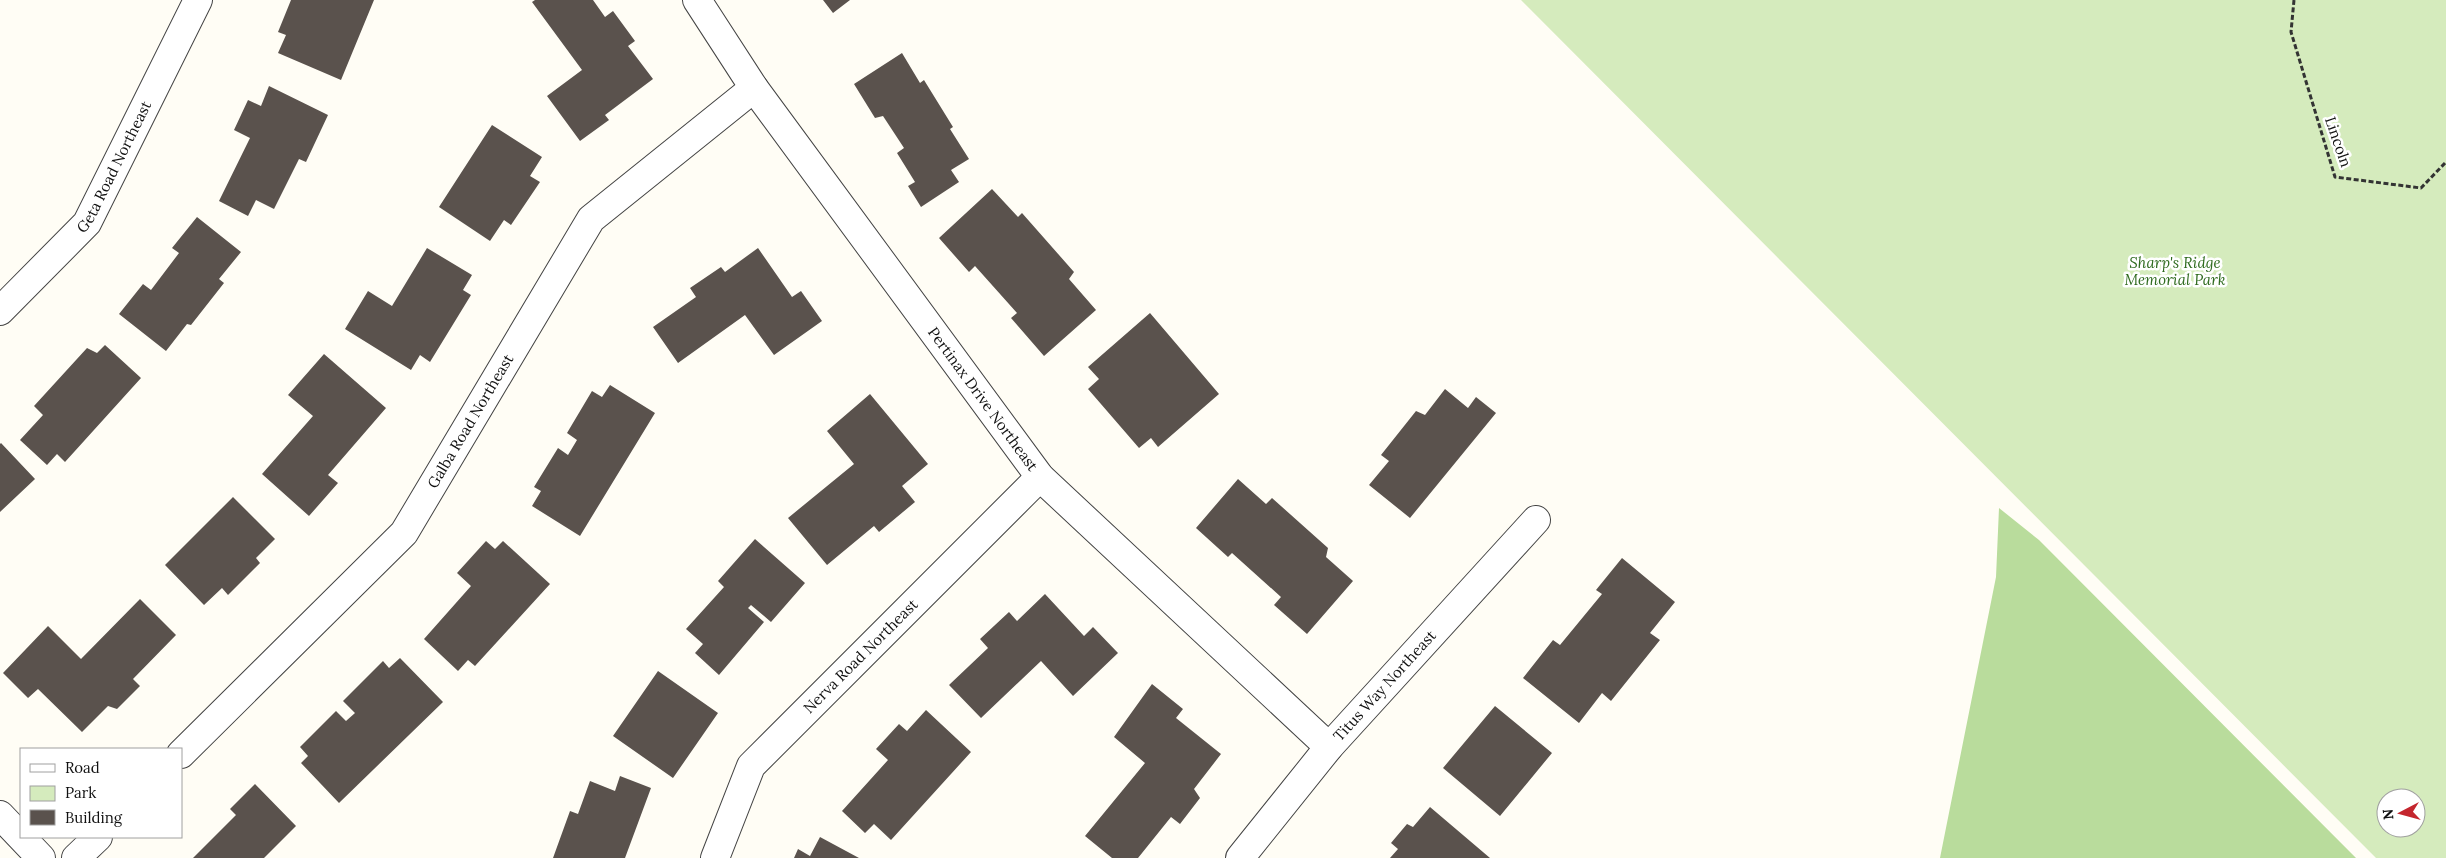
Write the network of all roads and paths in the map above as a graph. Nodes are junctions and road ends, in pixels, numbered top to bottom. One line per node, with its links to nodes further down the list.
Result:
1 (198, 0): 6 (street, Geta Road Northeast)
2 (696, 0): 4 (street, Pertinax Drive Northeast)
3 (2294, 0): 5 (path, Lincoln)
4 (754, 88): 7 (street, Pertinax Drive Northeast); 10 (street, Galba Road Northeast)
5 (2446, 162)
6 (0, 311)
7 (1040, 477): 9 (street, Pertinax Drive Northeast); 17 (street, Nerva Road Northeast)
8 (1536, 520): 9 (street, Titus Way Northeast)
9 (1328, 748): 18 (street, Titus Way Northeast)
10 (182, 753)
11 (0, 815): 12 (street)
12 (20, 836)
13 (22, 838): 15 (street)
14 (97, 838): 16 (street)
15 (41, 858)
16 (76, 858)
17 (715, 858)
18 (1240, 858)

